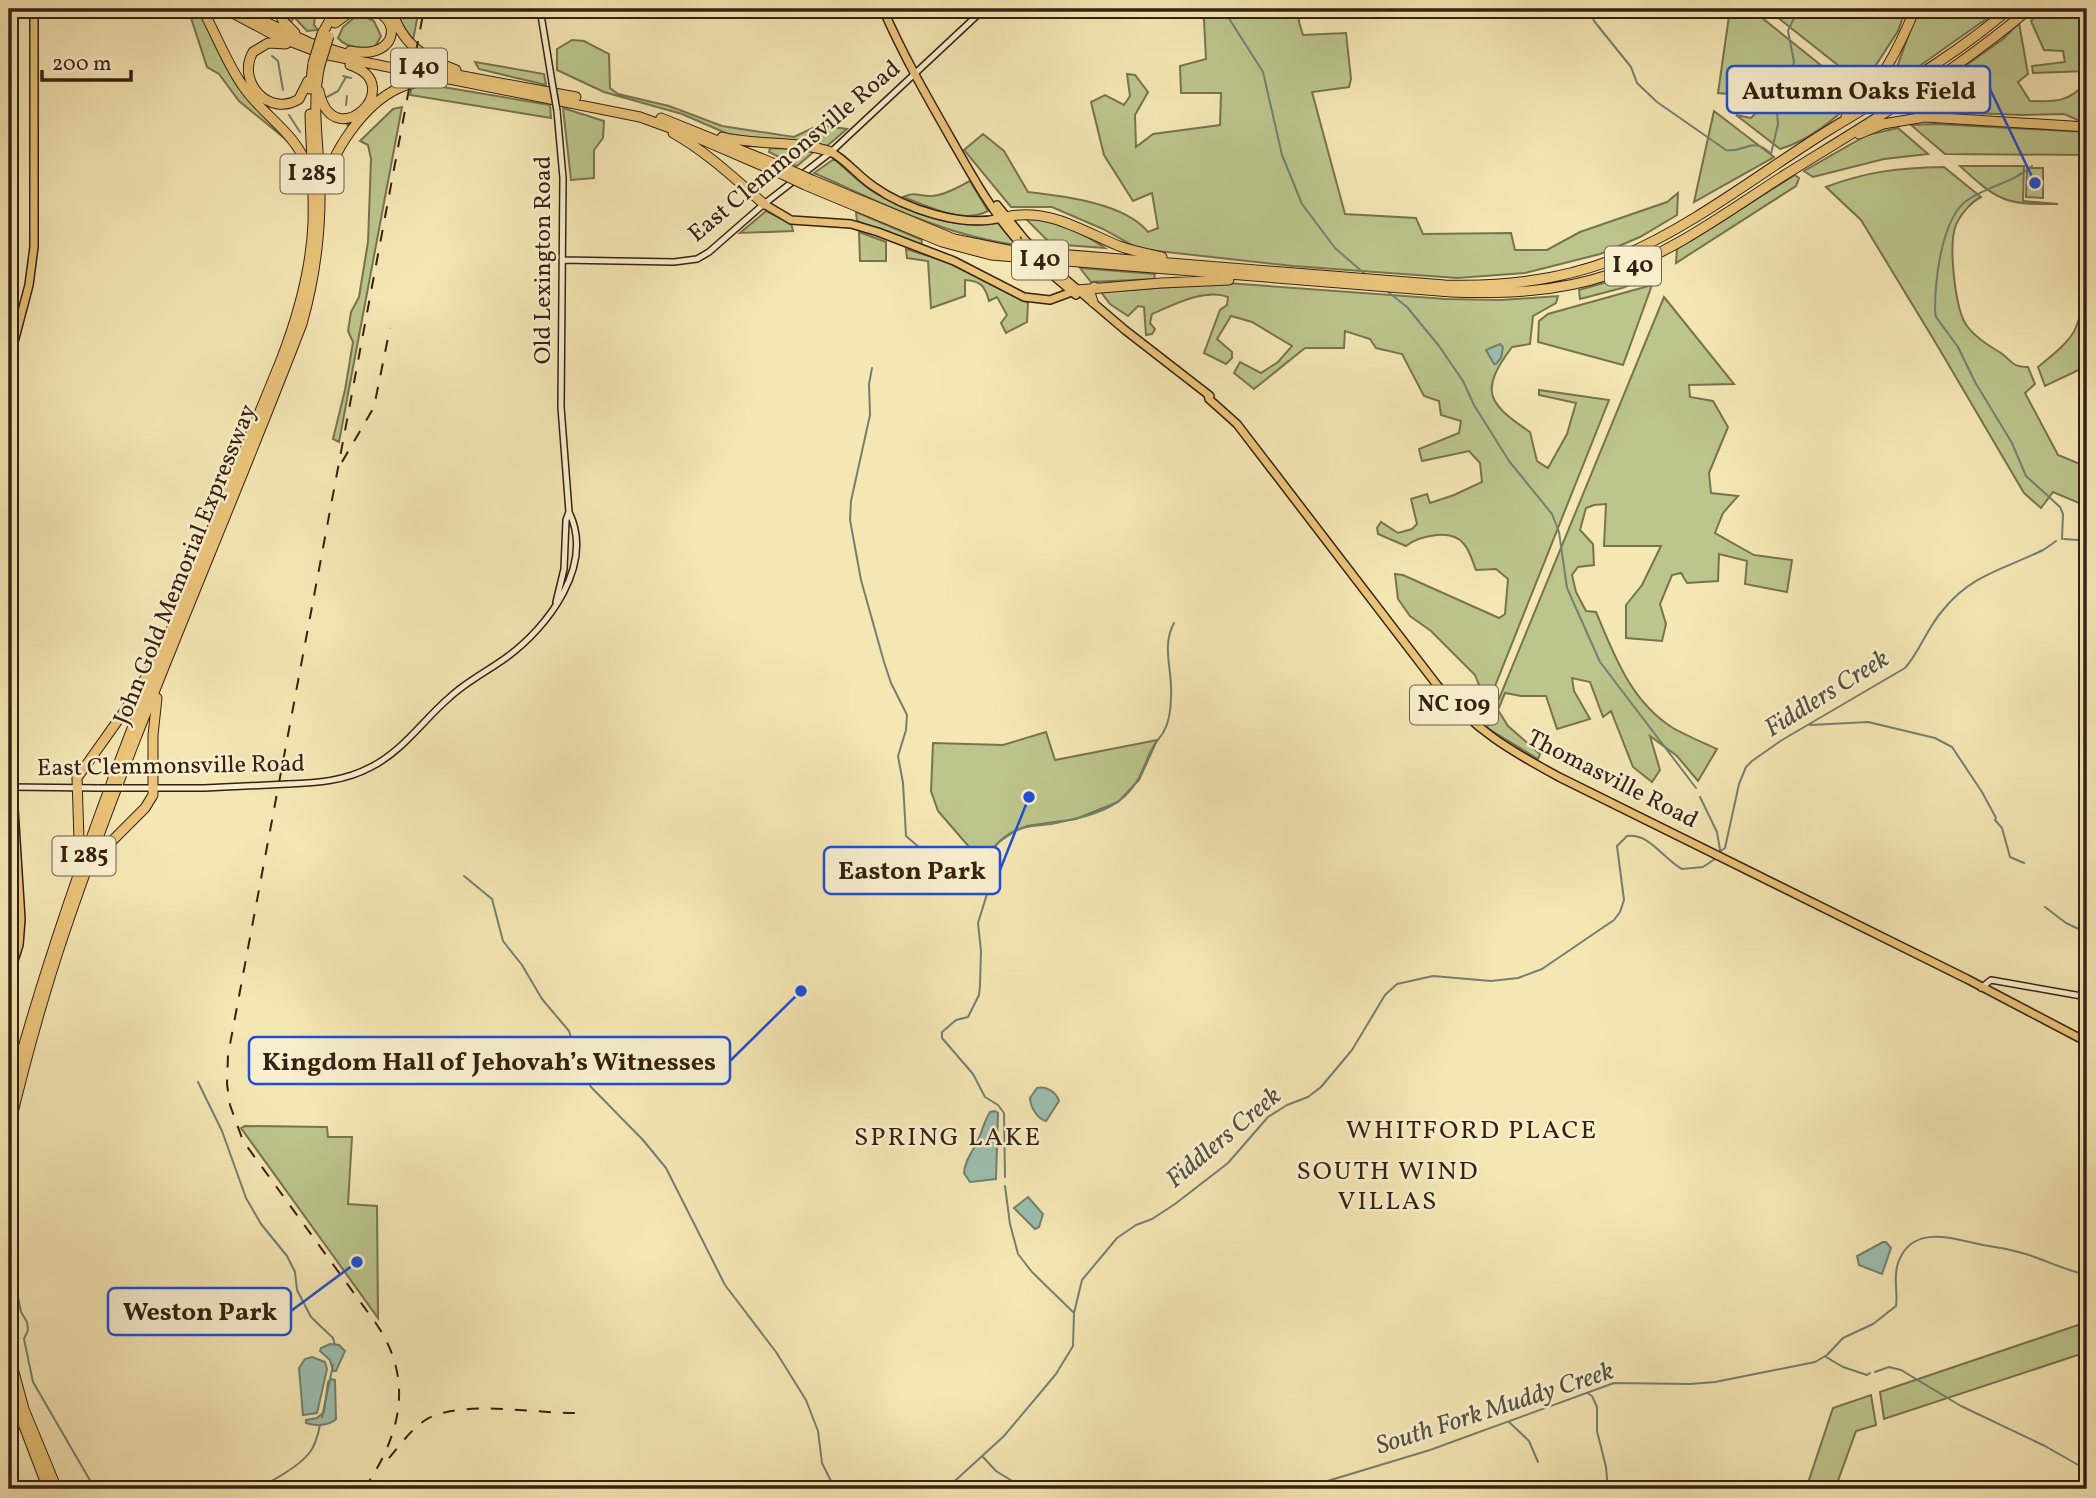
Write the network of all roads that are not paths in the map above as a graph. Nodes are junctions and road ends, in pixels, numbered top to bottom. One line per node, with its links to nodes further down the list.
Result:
1 (34, 9): 48 (main road)
2 (202, 9): 35 (highway)
3 (225, 9): 20 (highway, I 40)
4 (238, 9): 20 (highway, I 40)
5 (278, 9): 20 (highway)
6 (334, 9): 19 (highway)
7 (344, 9): 18 (highway, John Gold Memorial Expressway)
8 (363, 9): 18 (highway); 21 (highway)
9 (392, 9): 25 (highway)
10 (540, 9): 41 (main road, Old Lexington Road, bridge)
11 (883, 9): 23 (main road, Thomasville Road)
12 (984, 9): 23 (main road, East Clemmonsville Road)
13 (1914, 9): 28 (highway)
14 (2009, 9): 28 (highway, I 40)
15 (2029, 9): 31 (highway, I 40)
16 (2078, 9): 17 (highway)
17 (2087, 18)
18 (335, 23): 19 (highway, John Gold Memorial Expressway / I 285)
19 (325, 35): 22 (highway, John Gold Memorial Expressway / I 285, bridge)
20 (308, 46): 21 (highway, I 40); 22 (highway)
21 (336, 54): 22 (highway); 24 (highway, I 40); 25 (highway, I 40)
22 (315, 68): 35 (highway, John Gold Memorial Expressway / I 285); 40 (highway, John Gold Memorial Expressway / I 285)
23 (915, 75): 30 (main road, East Clemmonsville Road); 33 (main road, Thomasville Road)
24 (462, 82): 26 (highway, I 40); 40 (highway)
25 (502, 82): 29 (highway, I 40)
26 (640, 117): 32 (highway, I 40); 36 (highway)
27 (2087, 127): 31 (highway)
28 (1831, 128): 42 (highway, I 40)
29 (692, 129): 30 (highway); 32 (highway, I 40)
30 (831, 152): 36 (main road, East Clemmonsville Road); 39 (main road)
31 (1823, 152): 43 (highway, I 40)
32 (787, 173): 34 (highway, I 40, bridge)
33 (974, 177): 37 (main road, Thomasville Road); 38 (main road, Thomasville Road)
34 (808, 182): 42 (highway, I 40); 43 (highway, I 40)
35 (313, 203): 54 (highway, John Gold Memorial Expressway / I 285)
36 (764, 204): 41 (main road, East Clemmonsville Road); 45 (main road)
37 (993, 207): 38 (main road, Thomasville Road); 39 (main road)
38 (1003, 218): 39 (main road); 42 (highway); 45 (main road, Thomasville Road / NC 109, bridge)
39 (988, 221)
40 (319, 240): 53 (highway, John Gold Memorial Expressway / I 285)
41 (562, 260): 49 (main road, Old Lexington Road)
42 (1205, 265)
43 (1286, 279): 44 (highway)
44 (1094, 287): 45 (highway); 46 (highway)
45 (1075, 291): 46 (main road, Thomasville Road / NC 109); 47 (main road, Thomasville Road / NC 109)
46 (1093, 302): 47 (main road, Thomasville Road / NC 109)
47 (1125, 330): 62 (main road, Thomasville Road / NC 109)
48 (9, 361)
49 (569, 512): 50 (main road, Old Lexington Road); 51 (main road, Old Lexington Road)
50 (566, 542): 51 (main road); 52 (main road, East Clemmonsville Road)
51 (573, 566): 52 (main road, East Clemmonsville Road)
52 (556, 603): 58 (main road, East Clemmonsville Road, bridge)
53 (186, 612): 58 (highway); 59 (highway, John Gold Memorial Expressway / I 285)
54 (175, 620): 57 (highway); 60 (highway, John Gold Memorial Expressway / I 285)
55 (9, 730): 56 (main road)
56 (11, 787): 57 (main road, East Clemmonsville Road); 61 (main road)
57 (78, 788): 58 (main road, East Clemmonsville Road, bridge); 60 (highway)
58 (153, 788): 59 (highway)
59 (82, 884): 66 (highway, John Gold Memorial Expressway / I 285)
60 (70, 894): 65 (highway, John Gold Memorial Expressway / I 285)
61 (9, 976)
62 (1981, 988): 63 (main road); 64 (main road, Thomasville Road / NC 109)
63 (2087, 997)
64 (2087, 1042)
65 (9, 1098)
66 (9, 1129)
67 (9, 1354): 70 (highway)
68 (9, 1387): 69 (highway)
69 (48, 1489)
70 (57, 1489)

